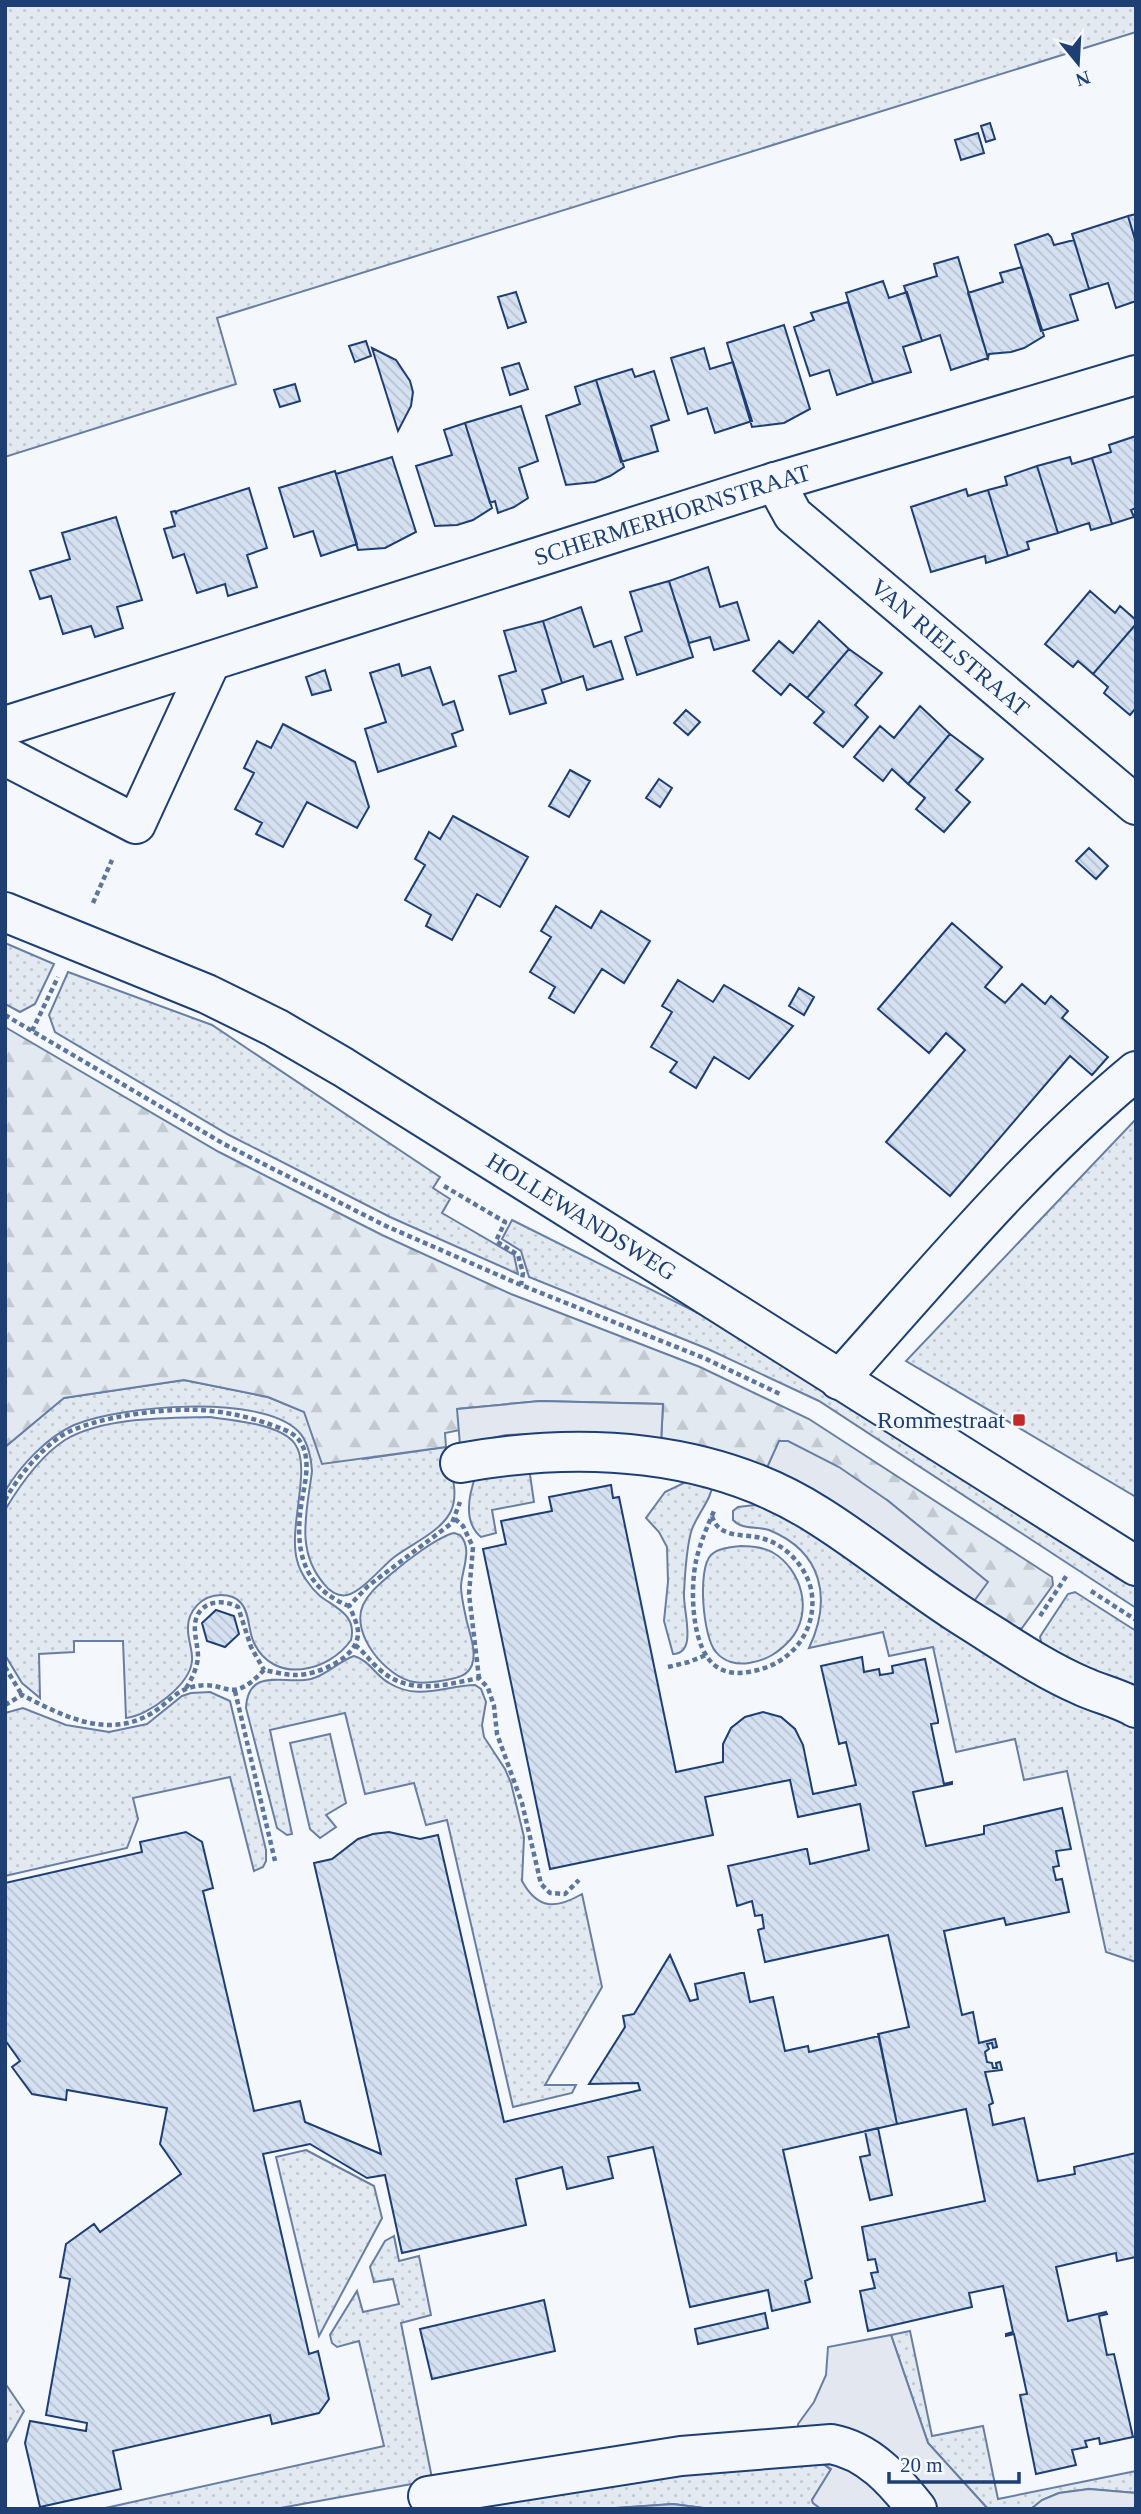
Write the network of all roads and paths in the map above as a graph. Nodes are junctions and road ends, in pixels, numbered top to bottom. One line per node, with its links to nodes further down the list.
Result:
1 (1136, 375): 2 (street, SCHERMERHORNSTRAAT)
2 (775, 482): 3 (street, SCHERMERHORNSTRAAT); 6 (street, VAN RIELSTRAAT)
3 (211, 660): 4 (street, SCHERMERHORNSTRAAT); 5 (street)
4 (5, 726)
5 (5, 756)
6 (1136, 805)
7 (5, 912): 12 (street, HOLLEWANDSWEG)
8 (5, 1015): 11 (path)
9 (1136, 1071): 12 (street)
10 (444, 1186): 11 (path)
11 (521, 1286): 13 (path)
12 (839, 1380): 19 (street, HOLLEWANDSWEG)
13 (783, 1395)
14 (460, 1463): 15 (street); 18 (path)
15 (731, 1475): 17 (path); 25 (street)
16 (5, 1500): 22 (path)
17 (712, 1516): 26 (path); 26 (path)
18 (455, 1519): 22 (path); 30 (path)
19 (1136, 1566)
20 (1078, 1583): 25 (path)
21 (1090, 1590): 23 (path)
22 (349, 1606): 24 (path)
23 (1136, 1620)
24 (355, 1645): 29 (path); 30 (path)
25 (1018, 1650): 35 (street)
26 (706, 1655): 28 (path)
27 (5, 1667): 33 (path)
28 (668, 1667)
29 (264, 1670): 31 (path); 32 (path)
30 (479, 1678): 37 (path)
31 (186, 1688): 32 (path); 33 (path)
32 (235, 1691): 36 (path)
33 (22, 1695): 34 (path)
34 (5, 1704)
35 (1136, 1708)
36 (275, 1861)
37 (579, 1880)
38 (428, 2496): 39 (street)
39 (918, 2509)

